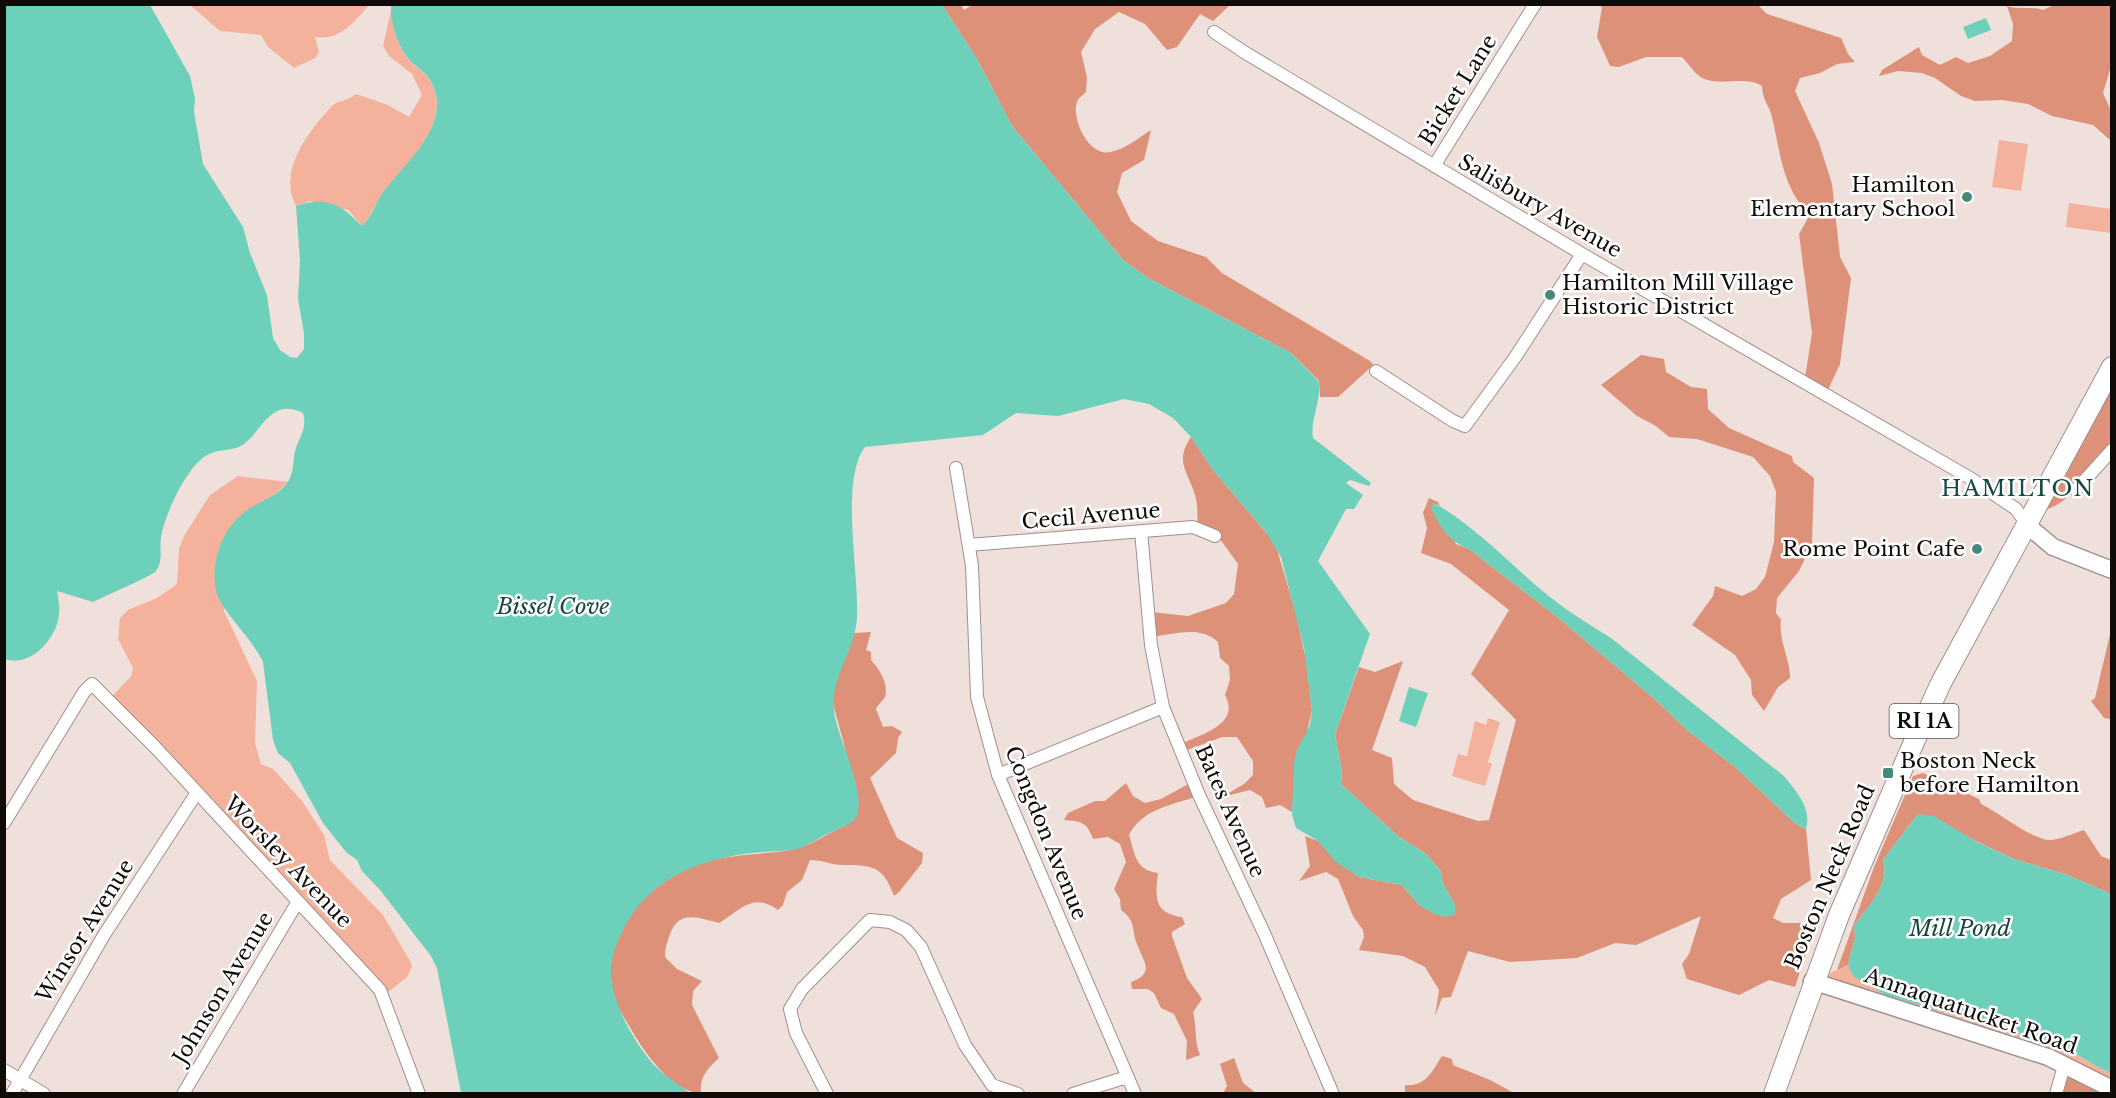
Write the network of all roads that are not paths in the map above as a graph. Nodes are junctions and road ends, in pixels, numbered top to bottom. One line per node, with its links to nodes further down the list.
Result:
1 (1535, 4): 3 (street, Bicket Lane)
2 (1214, 32): 3 (street, Salisbury Avenue)
3 (1434, 166): 4 (street, Salisbury Avenue)
4 (1582, 254): 6 (street); 10 (street, Salisbury Avenue)
5 (2112, 367): 10 (main road, Boston Neck Road / RI 1A)
6 (1376, 370)
7 (2112, 450): 9 (street)
8 (956, 468): 13 (street, Congdon Avenue)
9 (2076, 490)
10 (2028, 526): 14 (street); 20 (main road, Boston Neck Road / RI 1A)
11 (1141, 531): 12 (street, Cecil Avenue); 13 (street, Cecil Avenue); 15 (street, Bates Avenue)
12 (1215, 536)
13 (969, 545): 16 (street, Congdon Avenue)
14 (2112, 570)
15 (1163, 707): 16 (street); 34 (street, Bates Avenue)
16 (998, 775): 23 (street, Congdon Avenue)
17 (196, 794): 18 (street, Worsley Avenue); 19 (street, Worsley Avenue); 24 (street, Winsor Avenue)
18 (4, 823)
19 (297, 903): 28 (street, Johnson Avenue); 29 (street, Worsley Avenue)
20 (1812, 981): 21 (street, Annaquatucket Road); 35 (main road, Boston Neck Road / RI 1A)
21 (2064, 1066): 25 (street, Annaquatucket Road); 36 (street)
22 (4, 1070): 24 (street)
23 (1127, 1077): 32 (street); 33 (street, Congdon Avenue)
24 (20, 1079): 26 (street, Winsor Avenue); 27 (street)
25 (2112, 1089)
26 (12, 1094)
27 (44, 1094)
28 (183, 1094)
29 (419, 1094)
30 (827, 1094): 31 (street)
31 (1018, 1094)
32 (1073, 1094)
33 (1135, 1094)
34 (1333, 1094)
35 (1774, 1094)
36 (2056, 1094)

